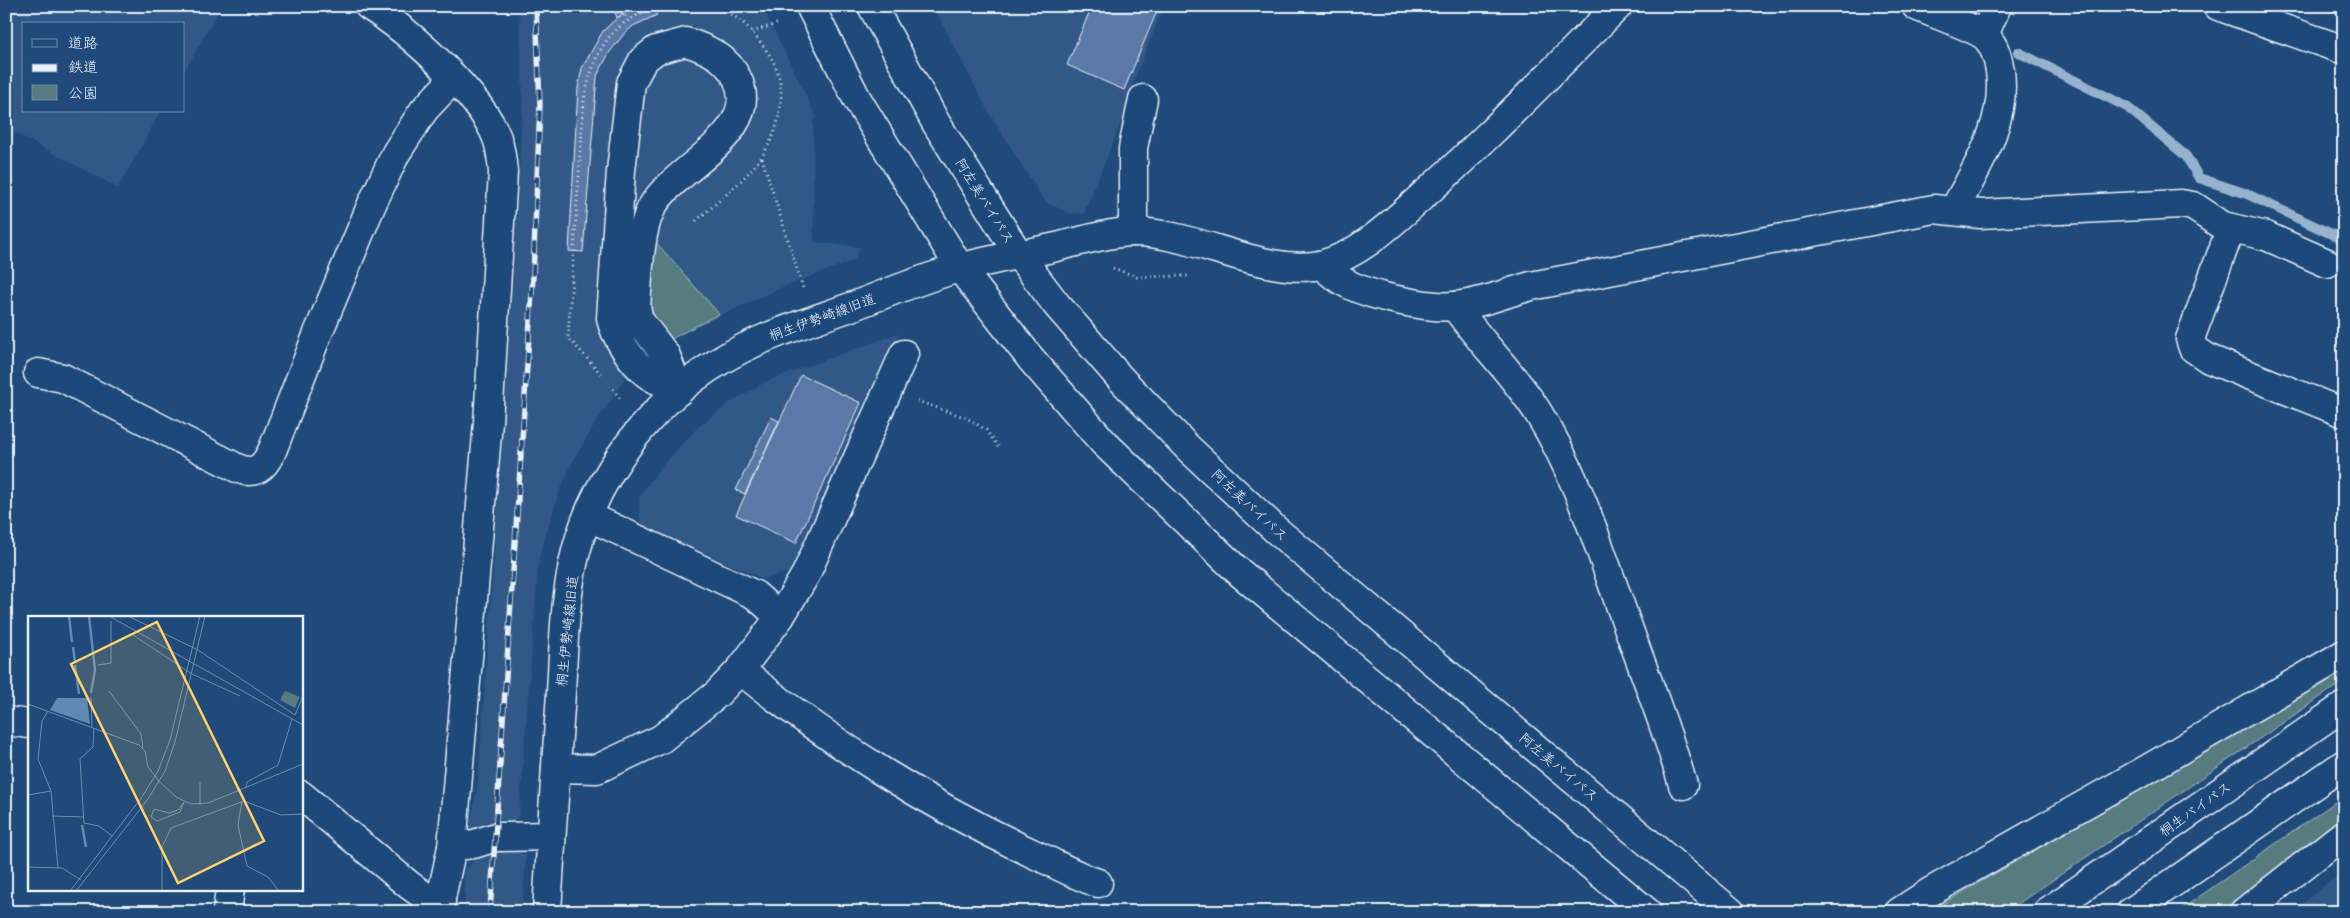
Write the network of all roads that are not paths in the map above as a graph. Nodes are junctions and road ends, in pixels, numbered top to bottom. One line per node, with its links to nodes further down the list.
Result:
1 (369, 6): 10 (main road)
2 (810, 6): 20 (main road)
3 (872, 6): 17 (main road, 阿左美バイパス)
4 (1618, 6): 19 (main road, 桐生伊勢崎線旧道)
5 (1916, 6): 8 (main road)
6 (1997, 6): 8 (main road)
7 (2218, 6): 9 (main road)
8 (1984, 35): 14 (main road)
9 (2344, 50)
10 (454, 78): 23 (main road); 39 (main road)
11 (1143, 99): 16 (main road)
12 (621, 171): 13 (main road); 13 (main road); 24 (main road)
13 (668, 188): 24 (main road)
14 (1954, 210): 15 (main road); 21 (main road)
15 (2231, 228): 18 (main road); 25 (main road)
16 (1133, 232): 17 (main road, 桐生伊勢崎線旧道); 19 (main road, 桐生伊勢崎線旧道)
17 (1019, 255): 20 (main road, 桐生伊勢崎線旧道); 46 (main road, 阿左美バイパス)
18 (2327, 263)
19 (1322, 265): 21 (main road)
20 (960, 268): 24 (main road, 桐生伊勢崎線旧道); 45 (main road)
21 (1454, 306): 35 (main road)
22 (904, 354): 27 (main road)
23 (38, 373)
24 (679, 391): 26 (main road, 桐生伊勢崎線旧道)
25 (2344, 414)
26 (588, 516): 27 (main road); 34 (main road, 桐生伊勢崎線旧道)
27 (780, 617): 29 (main road)
28 (2344, 654): 47 (main road)
29 (740, 670): 34 (main road); 40 (main road)
30 (2344, 706): 48 (main road, 桐生バイパス)
31 (6, 721): 32 (main road)
32 (28, 724)
33 (2344, 764): 49 (main road)
34 (556, 768): 38 (main road, 桐生伊勢崎線旧道)
35 (1683, 784)
36 (302, 796): 42 (main road)
37 (2344, 834): 50 (main road)
38 (551, 836): 39 (main road); 44 (main road, 桐生伊勢崎線旧道)
39 (452, 847): 42 (main road)
40 (1098, 883)
41 (230, 890): 43 (main road)
42 (440, 907)
43 (227, 912)
44 (547, 912)
45 (1647, 912)
46 (1731, 912)
47 (1899, 912)
48 (2047, 912)
49 (2131, 912)
50 (2244, 912)

